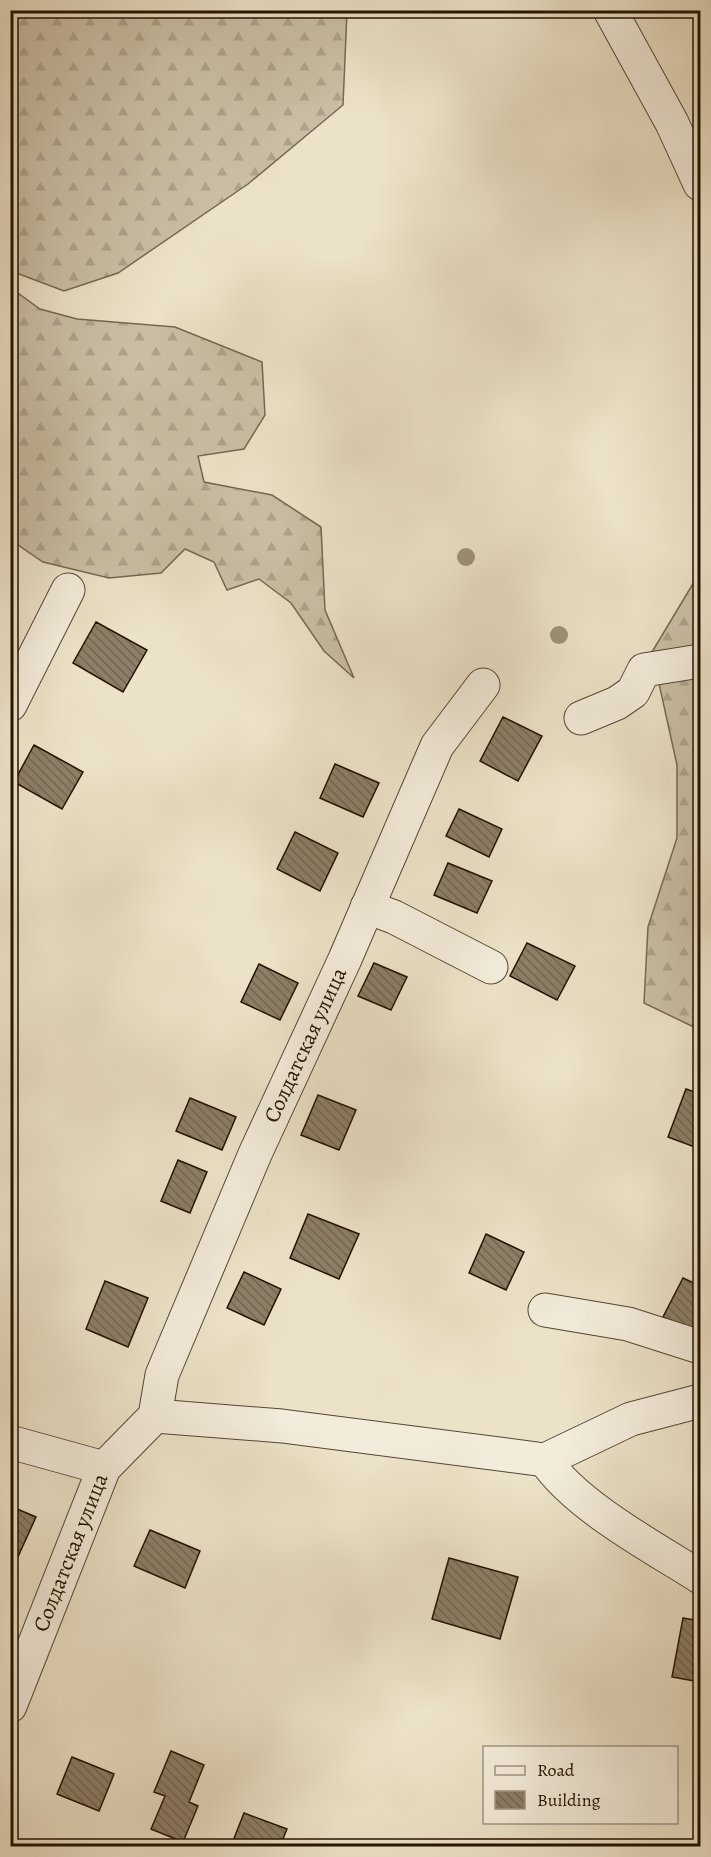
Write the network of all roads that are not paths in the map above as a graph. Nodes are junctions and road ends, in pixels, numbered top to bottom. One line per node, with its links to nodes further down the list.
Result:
1 (610, 10): 2 (street)
2 (700, 184)
3 (68, 590): 6 (street)
4 (700, 661): 7 (street)
5 (483, 685): 8 (street, Солдатская улица)
6 (10, 705)
7 (581, 718)
8 (368, 907): 9 (street); 13 (street, Солдатская улица)
9 (491, 967)
10 (545, 1310): 11 (street)
11 (700, 1347)
12 (700, 1401): 15 (street)
13 (154, 1416): 15 (street); 16 (street, Солдатская улица)
14 (10, 1442): 16 (street)
15 (545, 1460): 17 (street)
16 (104, 1468): 18 (street, Солдатская улица)
17 (700, 1577)
18 (10, 1706)

